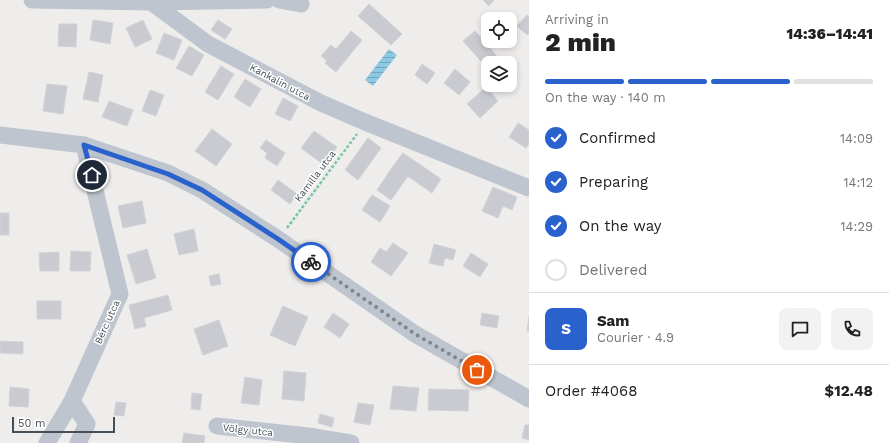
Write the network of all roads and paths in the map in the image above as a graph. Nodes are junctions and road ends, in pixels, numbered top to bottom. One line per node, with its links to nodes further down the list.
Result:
1 (32, 0): 4 (street)
2 (267, 0): 4 (street)
3 (279, 0): 5 (street)
4 (152, 2): 6 (street, Kankalin utca)
5 (301, 4)
6 (365, 122): 9 (street, Kankalin utca); 10 (path, Kamilla utca)
7 (0, 135): 8 (street)
8 (84, 145): 10 (street); 12 (street, Bérc utca)
9 (529, 188)
10 (278, 239): 11 (street)
11 (529, 399)
12 (72, 401): 14 (street, Bérc utca); 15 (street)
13 (217, 426): 16 (street, Völgy utca)
14 (47, 443)
15 (78, 443)
16 (351, 443)

